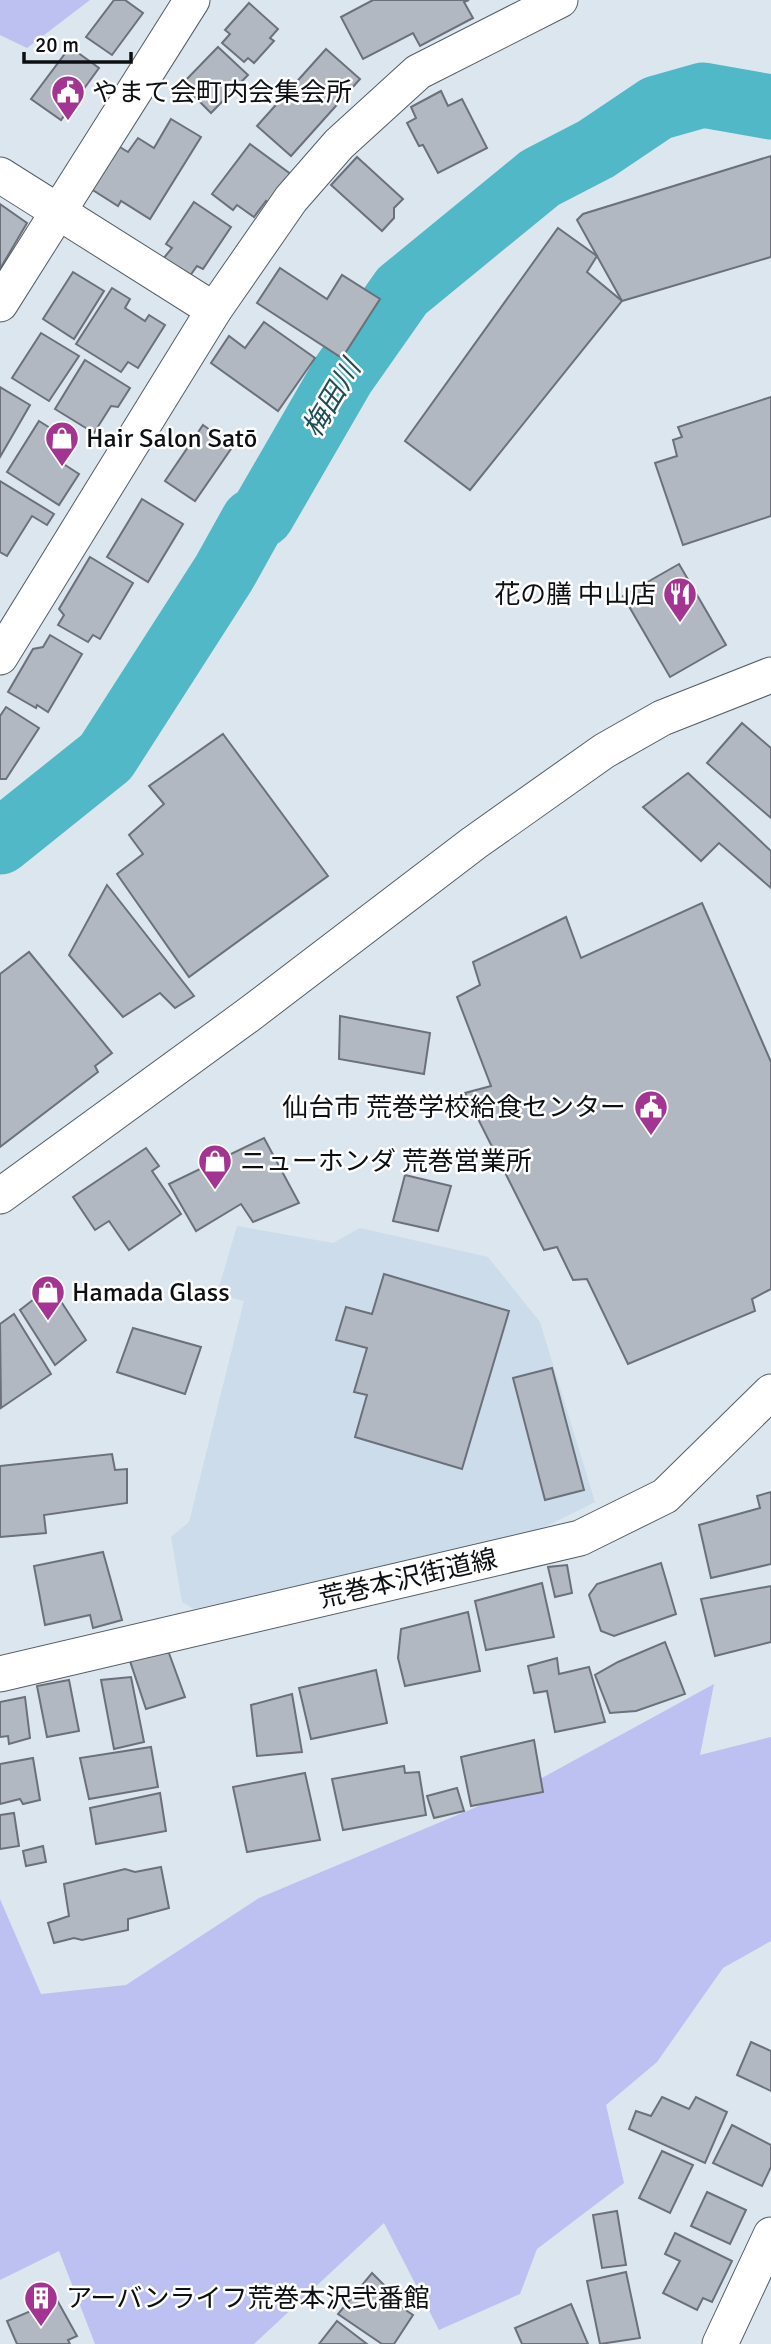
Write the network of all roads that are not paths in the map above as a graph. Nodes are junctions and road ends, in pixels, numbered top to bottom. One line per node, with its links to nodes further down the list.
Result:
1 (192, 0): 4 (street)
2 (560, 0): 6 (street)
3 (0, 175): 4 (street)
4 (57, 213): 5 (street); 6 (street)
5 (0, 304)
6 (214, 310): 7 (street)
7 (0, 657)
8 (771, 675): 9 (street)
9 (0, 1196)
10 (771, 1392): 11 (street, 荒巻本沢街道線)
11 (0, 1674)
12 (771, 2235): 13 (street)
13 (720, 2344)

